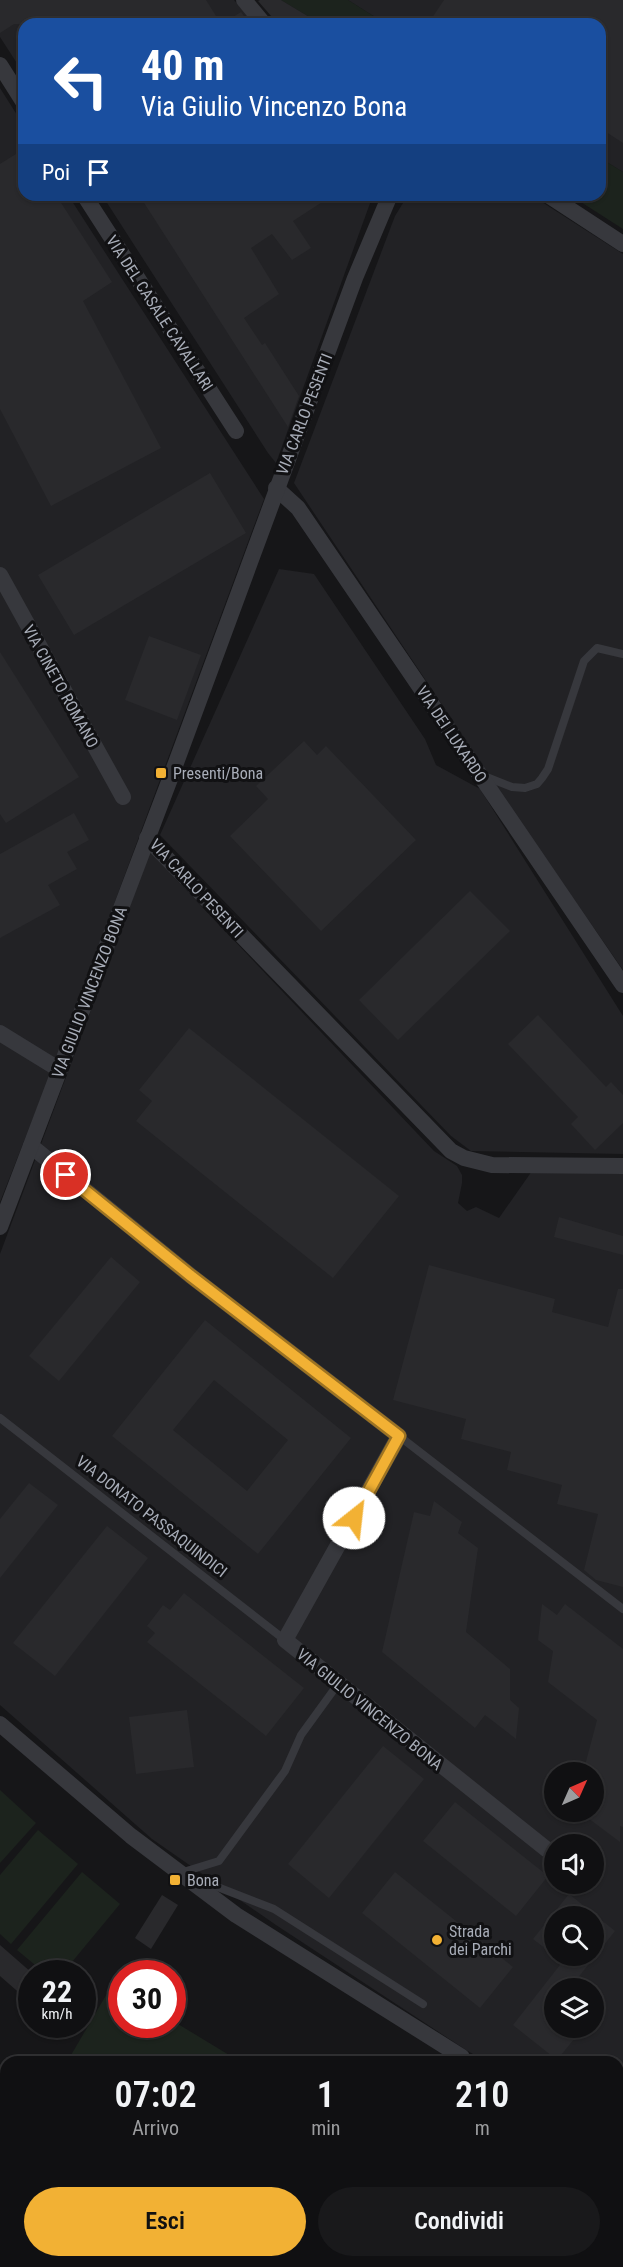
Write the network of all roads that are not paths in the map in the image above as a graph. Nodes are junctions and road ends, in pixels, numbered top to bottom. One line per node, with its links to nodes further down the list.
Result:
1 (244, 0): 2 (street)
2 (259, 18)
3 (0, 65): 4 (street)
4 (18, 93)
5 (88, 201): 9 (street, VIA DEL CASALE CAVALLARI)
6 (387, 201): 10 (street, VIA CARLO PESENTI)
7 (557, 201): 8 (street)
8 (623, 244)
9 (236, 431)
10 (276, 488): 13 (street, VIA DEI LUXARDO); 15 (street, VIA CARLO PESENTI)
11 (0, 575): 14 (street, VIA CINETO ROMANO)
12 (623, 654): 13 (lane)
13 (479, 774): 16 (street, VIA DEI LUXARDO)
14 (123, 797)
15 (147, 838): 18 (street, VIA GIULIO VINCENZO BONA); 20 (street, VIA CARLO PESENTI)
16 (623, 985)
17 (0, 1033): 18 (street)
18 (60, 1070): 19 (street, VIA GIULIO VINCENZO BONA)
19 (31, 1146): 21 (street, VIA GIULIO VINCENZO BONA); 23 (street)
20 (623, 1166)
21 (0, 1227)
22 (0, 1418): 25 (lane, VIA DONATO PASSAQUINDICI)
23 (399, 1436): 24 (lane); 25 (street, VIA GIULIO VINCENZO BONA)
24 (623, 1609)
25 (285, 1640): 26 (street, VIA GIULIO VINCENZO BONA)
26 (338, 1684): 28 (street, VIA GIULIO VINCENZO BONA); 29 (lane)
27 (0, 1724): 29 (street)
28 (544, 1847)
29 (179, 1873): 30 (lane); 31 (street)
30 (423, 2004)
31 (460, 2056)

